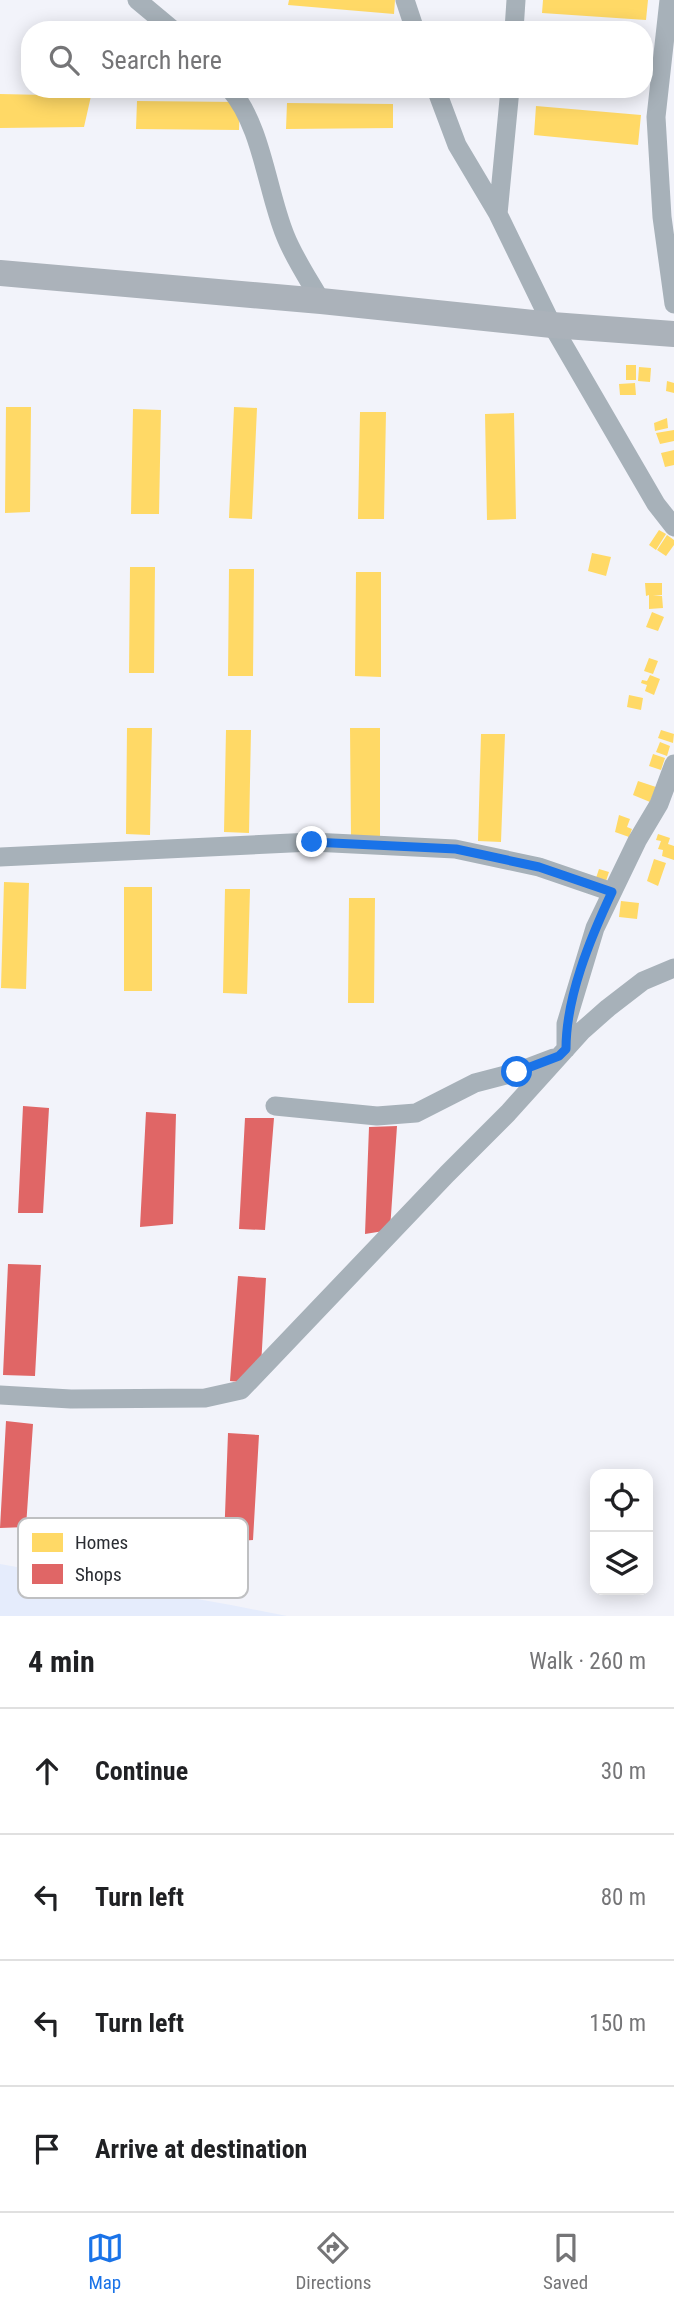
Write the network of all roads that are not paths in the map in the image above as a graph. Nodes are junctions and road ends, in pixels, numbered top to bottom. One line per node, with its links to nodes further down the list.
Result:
1 (137, 0): 5 (street)
2 (405, 0): 6 (street)
3 (516, 0): 7 (street)
4 (669, 0): 14 (street)
5 (162, 21)
6 (412, 21)
7 (515, 21)
8 (238, 98): 13 (street)
9 (439, 98): 11 (street)
10 (509, 98): 11 (street)
11 (498, 214): 15 (street)
12 (0, 273): 13 (main road)
13 (321, 301): 15 (main road)
14 (674, 304)
15 (552, 325): 16 (main road); 17 (street)
16 (674, 334)
17 (674, 527)
18 (674, 764): 20 (street)
19 (0, 857): 20 (street)
20 (612, 892): 22 (street)
21 (674, 968): 22 (street)
22 (562, 1052): 23 (street); 24 (street)
23 (275, 1106)
24 (0, 1395)

